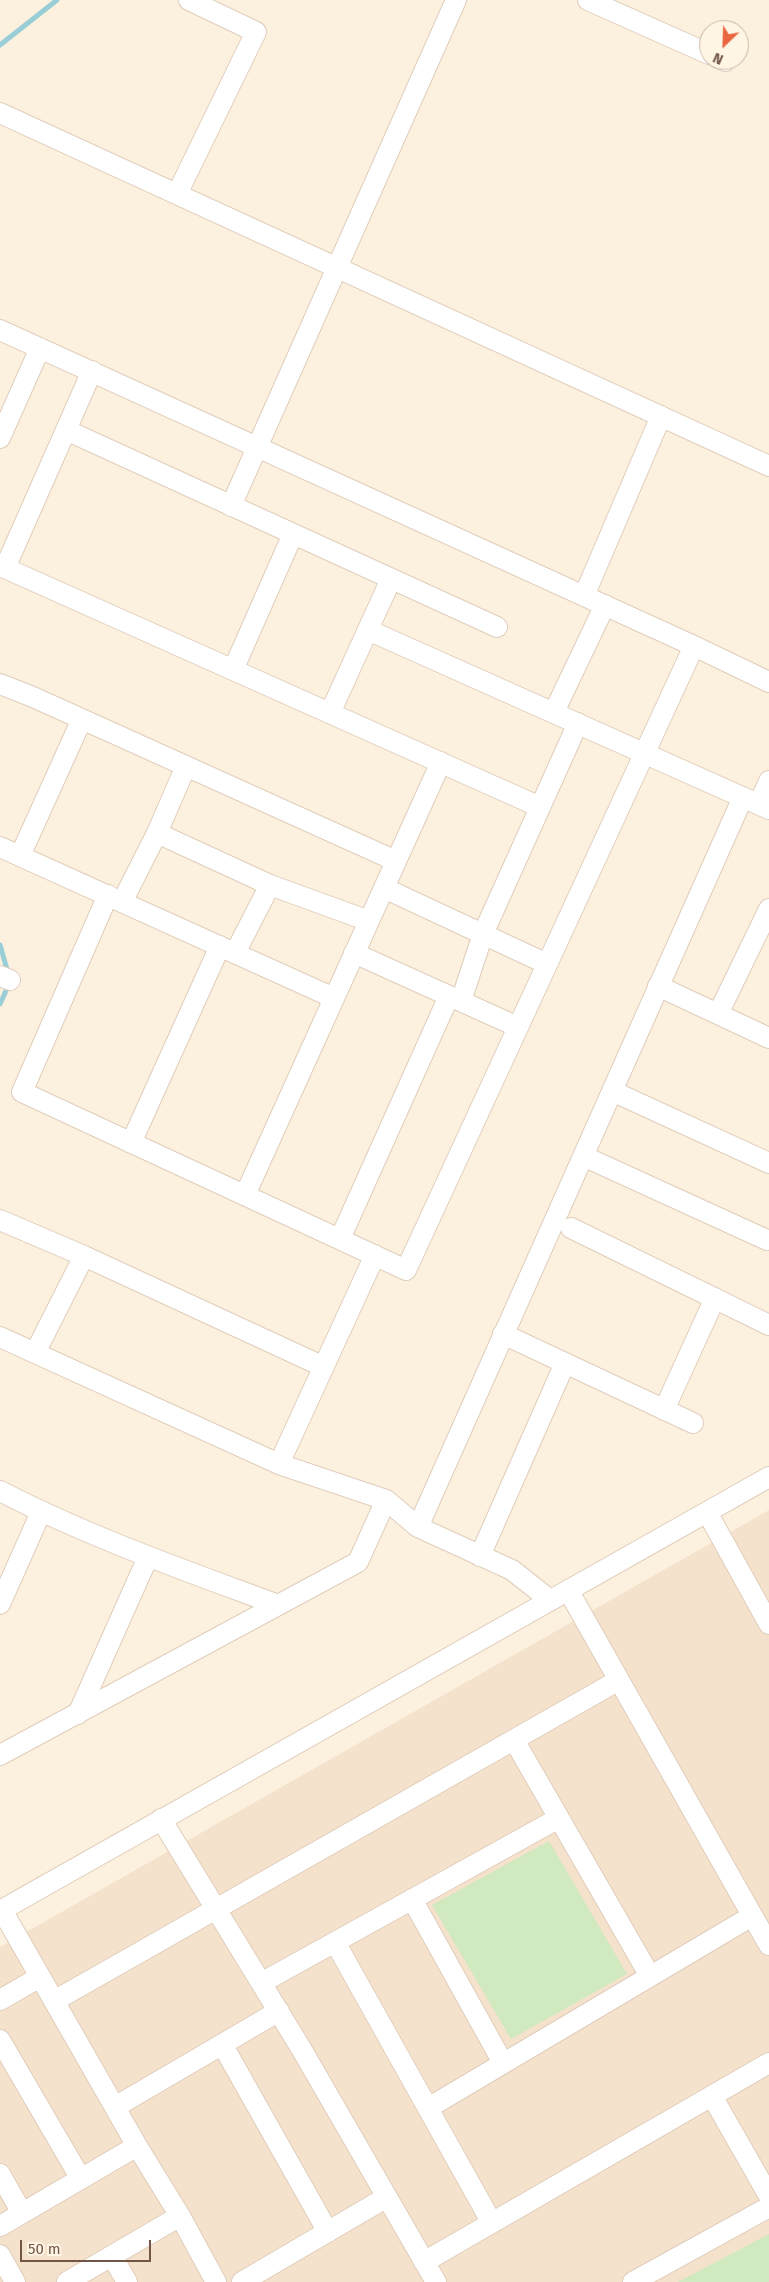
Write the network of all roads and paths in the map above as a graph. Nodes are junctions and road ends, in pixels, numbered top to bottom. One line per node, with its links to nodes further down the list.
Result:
1 (189, 0): 6 (street)
2 (456, 0): 7 (street)
3 (588, 0): 4 (street)
4 (699, 49)
5 (0, 113): 6 (street)
6 (177, 194): 7 (street)
7 (338, 267): 11 (street); 14 (street)
8 (0, 330): 9 (street)
9 (40, 348): 10 (street); 13 (street)
10 (92, 371): 12 (street); 14 (street)
11 (661, 416): 15 (street); 19 (street)
12 (66, 430): 16 (street); 24 (street)
13 (0, 438)
14 (258, 447): 16 (street); 19 (street)
15 (769, 466)
16 (231, 506): 17 (street)
17 (292, 534): 18 (street); 24 (street)
18 (391, 579): 21 (street); 22 (street)
19 (584, 596): 20 (street)
20 (605, 606): 23 (street); 27 (street)
21 (497, 628)
22 (368, 630): 27 (street); 28 (street)
23 (694, 646): 25 (street); 31 (street)
24 (233, 670): 28 (street)
25 (769, 682)
26 (0, 684): 29 (street)
27 (554, 712): 30 (street)
28 (330, 713): 32 (street)
29 (82, 718): 33 (street); 39 (street)
30 (578, 723): 31 (street); 36 (street)
31 (645, 752): 35 (street); 49 (street)
32 (440, 762): 36 (street); 40 (street)
33 (186, 766): 37 (street); 40 (street)
34 (769, 781): 35 (street)
35 (757, 803): 50 (street)
36 (540, 807): 46 (street)
37 (157, 833): 41 (street); 43 (street)
38 (0, 847): 39 (street)
39 (20, 856): 43 (street)
40 (396, 860): 42 (street)
41 (270, 885): 45 (street); 47 (street)
42 (384, 888): 45 (street); 46 (street)
43 (115, 899): 47 (street); 57 (street)
44 (769, 909): 53 (street)
45 (369, 921): 48 (street)
46 (483, 934): 49 (street); 52 (street)
47 (228, 950): 51 (street); 57 (street)
48 (354, 953): 51 (street); 52 (street)
49 (548, 964): 54 (street)
50 (658, 986): 53 (street); 56 (street)
51 (334, 998): 60 (street)
52 (455, 999): 54 (street); 63 (street)
53 (718, 1014): 55 (street)
54 (518, 1027): 65 (street)
55 (769, 1038)
56 (612, 1091): 58 (street); 59 (street)
57 (131, 1143): 60 (street)
58 (583, 1156): 64 (street); 69 (street)
59 (769, 1163)
60 (245, 1195): 63 (street)
61 (0, 1220): 66 (street)
62 (571, 1228): 67 (street)
63 (340, 1239): 65 (street)
64 (767, 1240)
65 (375, 1255): 73 (street)
66 (84, 1256): 71 (street); 73 (street)
67 (715, 1298): 68 (street); 74 (street)
68 (767, 1318)
69 (504, 1334): 72 (street); 82 (street)
70 (0, 1337): 71 (street)
71 (35, 1353): 76 (street)
72 (565, 1363): 74 (street); 83 (street)
73 (324, 1367): 76 (street)
74 (664, 1410): 75 (street)
75 (693, 1423)
76 (279, 1464): 79 (street)
77 (769, 1477): 81 (street)
78 (0, 1491): 80 (street)
79 (386, 1500): 82 (street); 89 (street)
80 (41, 1512): 84 (street); 88 (street)
81 (707, 1512): 85 (street); 86 (street)
82 (418, 1527): 83 (street)
83 (480, 1556): 87 (street)
84 (148, 1557): 89 (street); 92 (street)
85 (568, 1590): 87 (street); 91 (street)
86 (762, 1594): 90 (street)
87 (550, 1600): 96 (street)
88 (0, 1604)
89 (278, 1605): 92 (street)
90 (769, 1624)
91 (619, 1680): 93 (street); 100 (street)
92 (78, 1714): 94 (street)
93 (514, 1740): 95 (street); 98 (street)
94 (0, 1755)
95 (559, 1818): 97 (street); 103 (street)
96 (162, 1819): 98 (street); 99 (street)
97 (412, 1900): 101 (street); 111 (street)
98 (216, 1909): 105 (street); 107 (street)
99 (1, 1911): 104 (street)
100 (752, 1916): 102 (street); 103 (street)
101 (335, 1942): 105 (street); 115 (street)
102 (769, 1945)
103 (650, 1976): 111 (street)
104 (40, 1977): 106 (street); 107 (street)
105 (261, 1983): 108 (street)
106 (0, 2000)
107 (54, 2001): 114 (street)
108 (279, 2011): 110 (street); 120 (street)
109 (0, 2040): 118 (street)
110 (222, 2044): 114 (street); 126 (street)
111 (503, 2063): 115 (street)
112 (769, 2063): 113 (street)
113 (712, 2096): 119 (street); 124 (street)
114 (115, 2107): 116 (street)
115 (428, 2108): 124 (street)
116 (137, 2146): 118 (street); 123 (street)
117 (0, 2174): 122 (street)
118 (81, 2179): 122 (street)
119 (769, 2196)
120 (387, 2197): 126 (street); 129 (street)
121 (769, 2207): 136 (street)
122 (22, 2213): 125 (street)
123 (180, 2216): 128 (street); 133 (street)
124 (492, 2223): 129 (street)
125 (0, 2226)
126 (328, 2232): 134 (street)
127 (0, 2255): 130 (street)
128 (112, 2256): 131 (street); 132 (street)
129 (424, 2262): 135 (street)
130 (15, 2282)
131 (67, 2282)
132 (127, 2282)
133 (216, 2282)
134 (242, 2282)
135 (436, 2282)
136 (633, 2282)

